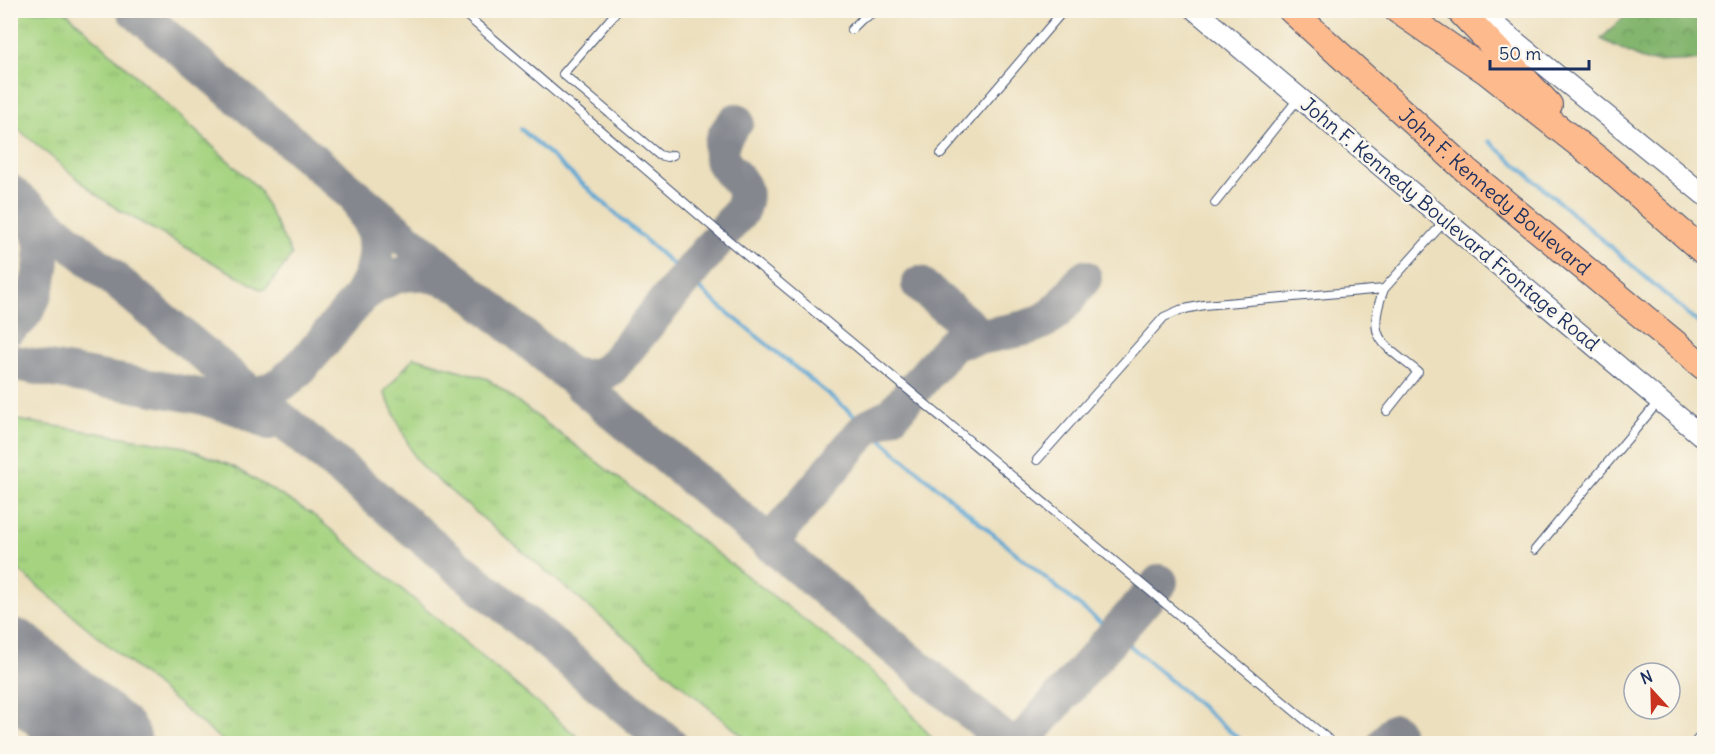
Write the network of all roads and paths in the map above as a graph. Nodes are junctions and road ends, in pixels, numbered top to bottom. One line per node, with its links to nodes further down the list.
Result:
1 (460, 10): 27 (lane)
2 (618, 10): 13 (lane)
3 (878, 10): 10 (lane)
4 (1064, 10): 12 (lane)
5 (1195, 10): 11 (street, John F. Kennedy Boulevard Frontage Road)
6 (1291, 10): 20 (highway, John F. Kennedy Boulevard)
7 (1397, 10): 14 (highway)
8 (1459, 10): 14 (highway)
9 (1477, 10): 15 (street)
10 (851, 30)
11 (1299, 98): 16 (lane); 17 (street, John F. Kennedy Boulevard Frontage Road)
12 (941, 154)
13 (673, 155)
14 (1599, 160): 18 (highway)
15 (1704, 195)
16 (1215, 203)
17 (1445, 221): 19 (lane); 21 (street, John F. Kennedy Boulevard Frontage Road)
18 (1704, 252)
19 (1384, 289): 22 (lane); 24 (lane)
20 (1704, 367)
21 (1660, 400): 23 (street, John F. Kennedy Boulevard Frontage Road); 25 (lane)
22 (1387, 411)
23 (1704, 438)
24 (1037, 460)
25 (1535, 550)
26 (1704, 731): 28 (lane)
27 (1334, 744)
28 (1694, 744)

